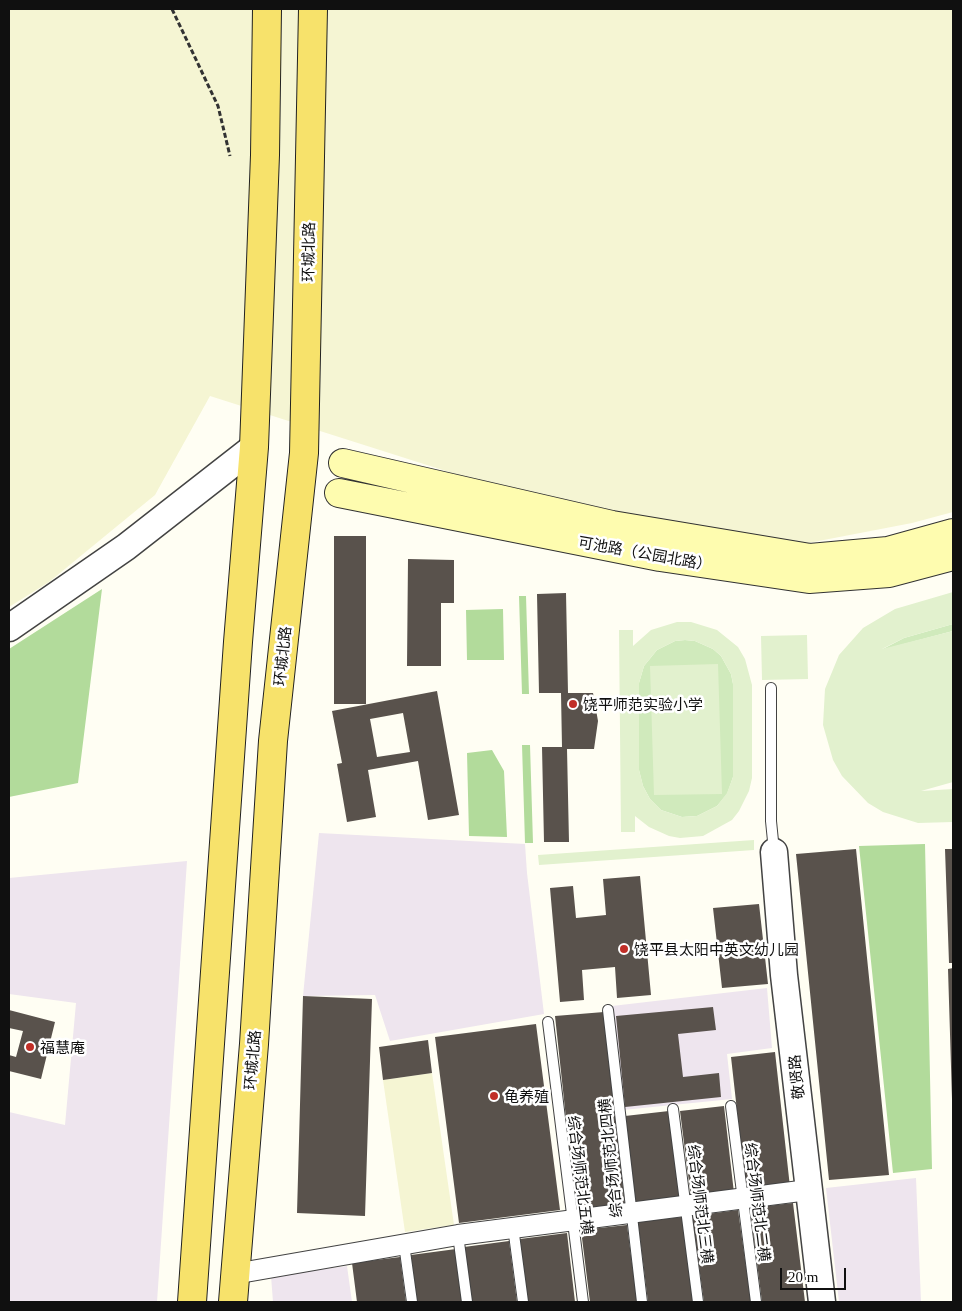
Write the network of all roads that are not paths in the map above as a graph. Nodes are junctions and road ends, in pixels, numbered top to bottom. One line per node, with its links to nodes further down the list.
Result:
1 (267, 9): 3 (main road)
2 (313, 9): 23 (main road, 环城北路)
3 (254, 447): 8 (street); 24 (main road)
4 (342, 462): 6 (main road, 可池路（公园北路）)
5 (339, 493): 7 (main road, 可池路（公园北路）)
6 (953, 534)
7 (953, 556)
8 (9, 628)
9 (771, 688): 10 (lane)
10 (774, 852): 15 (street, 敬贤路)
11 (608, 1010): 18 (lane, 综合场师范北四横)
12 (548, 1022): 19 (lane, 综合场师范北五横)
13 (731, 1106): 16 (lane, 综合场师范北二横)
14 (673, 1109): 17 (lane, 综合场师范北三横)
15 (808, 1190): 16 (street); 33 (street, 敬贤路)
16 (743, 1199): 17 (street); 32 (lane, 综合场师范北二横)
17 (686, 1206): 18 (street); 31 (lane, 综合场师范北三横)
18 (631, 1214): 19 (street); 30 (lane, 综合场师范北四横)
19 (572, 1221): 20 (street); 29 (lane, 综合场师范北五横)
20 (513, 1227): 21 (street); 28 (lane)
21 (458, 1235): 22 (street); 27 (lane)
22 (404, 1244): 23 (street); 26 (lane)
23 (234, 1274): 25 (main road, 环城北路)
24 (192, 1302)
25 (232, 1302)
26 (412, 1302)
27 (467, 1302)
28 (523, 1302)
29 (582, 1302)
30 (642, 1302)
31 (698, 1302)
32 (756, 1302)
33 (822, 1302)

